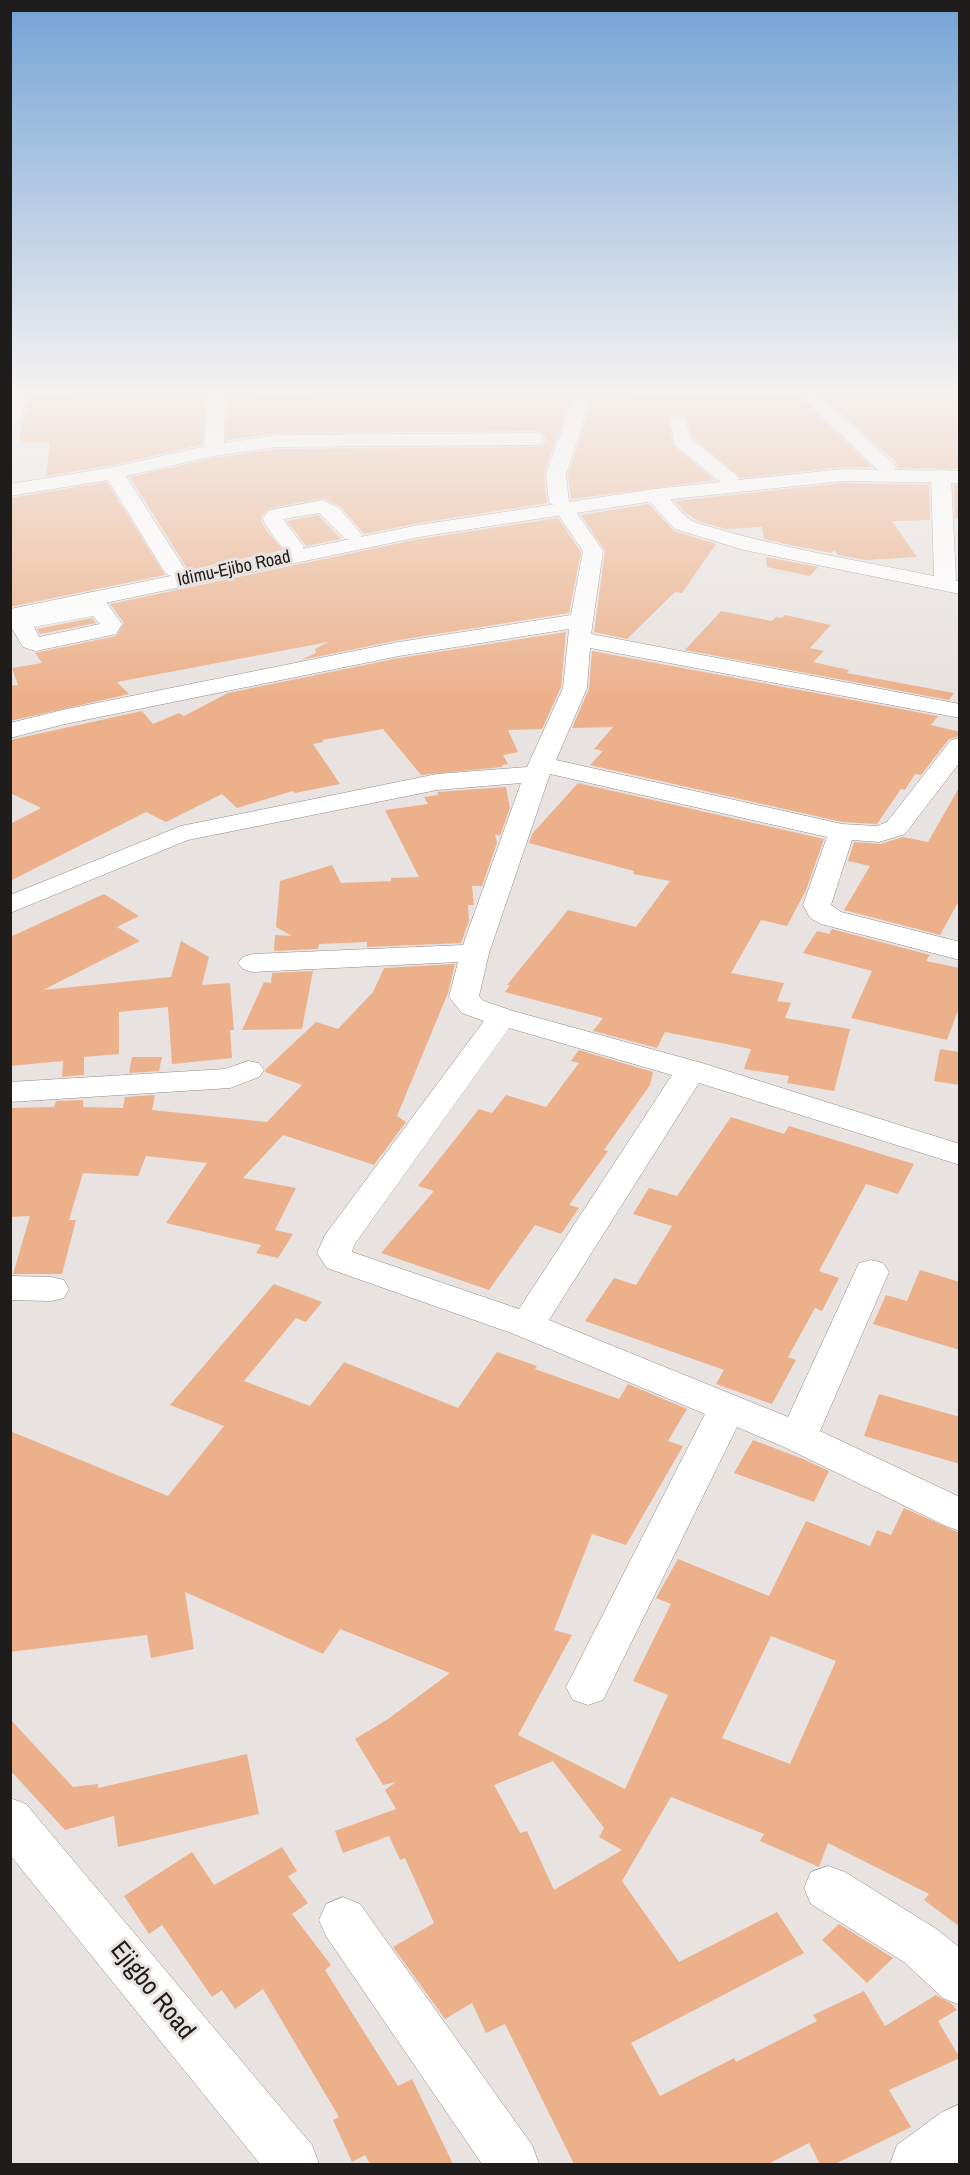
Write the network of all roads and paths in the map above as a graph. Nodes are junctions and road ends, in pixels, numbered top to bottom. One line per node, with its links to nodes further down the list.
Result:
1 (127, 494): 10 (street)
2 (560, 494): 7 (street)
3 (639, 494): 7 (main road, Idimu-Ejibo Road)
4 (668, 494): 6 (main road, Idimu-Ejibo Road)
5 (953, 494): 11 (street)
6 (654, 495): 7 (main road, Idimu-Ejibo Road); 11 (street)
7 (562, 506): 8 (main road, Idimu-Ejibo Road); 12 (main road, Idimu-Ejibo Road); 14 (street)
8 (346, 529): 9 (main road, Idimu-Ejibo Road); 9 (street); 9 (street)
9 (288, 540): 10 (main road, Idimu-Ejibo Road)
10 (175, 572): 13 (main road, Idimu-Ejibo Road)
11 (952, 587)
12 (95, 603): 13 (main road, Idimu-Ejibo Road); 13 (street)
13 (14, 615)
14 (581, 630): 15 (street); 16 (street); 18 (street)
15 (960, 711)
16 (10, 731)
17 (960, 745): 19 (street)
18 (539, 769): 19 (street); 20 (street); 22 (street)
19 (842, 832): 21 (street)
20 (10, 905)
21 (960, 951)
22 (475, 953): 23 (street); 24 (street)
23 (253, 963)
24 (502, 1017): 26 (street); 32 (street)
25 (248, 1070): 27 (street)
26 (691, 1070): 28 (street); 32 (street)
27 (10, 1092)
28 (960, 1155)
29 (871, 1272): 34 (street)
30 (10, 1288): 31 (street)
31 (51, 1289)
32 (526, 1324): 33 (street)
33 (727, 1408): 34 (street); 36 (street)
34 (798, 1437): 35 (street)
35 (960, 1515)
36 (588, 1687)
37 (10, 1819): 42 (street, Ejigbo Road)
38 (828, 1888): 40 (street)
39 (343, 1920): 43 (street)
40 (960, 1981)
41 (960, 2130): 44 (street)
42 (293, 2164)
43 (513, 2164)
44 (916, 2164)

